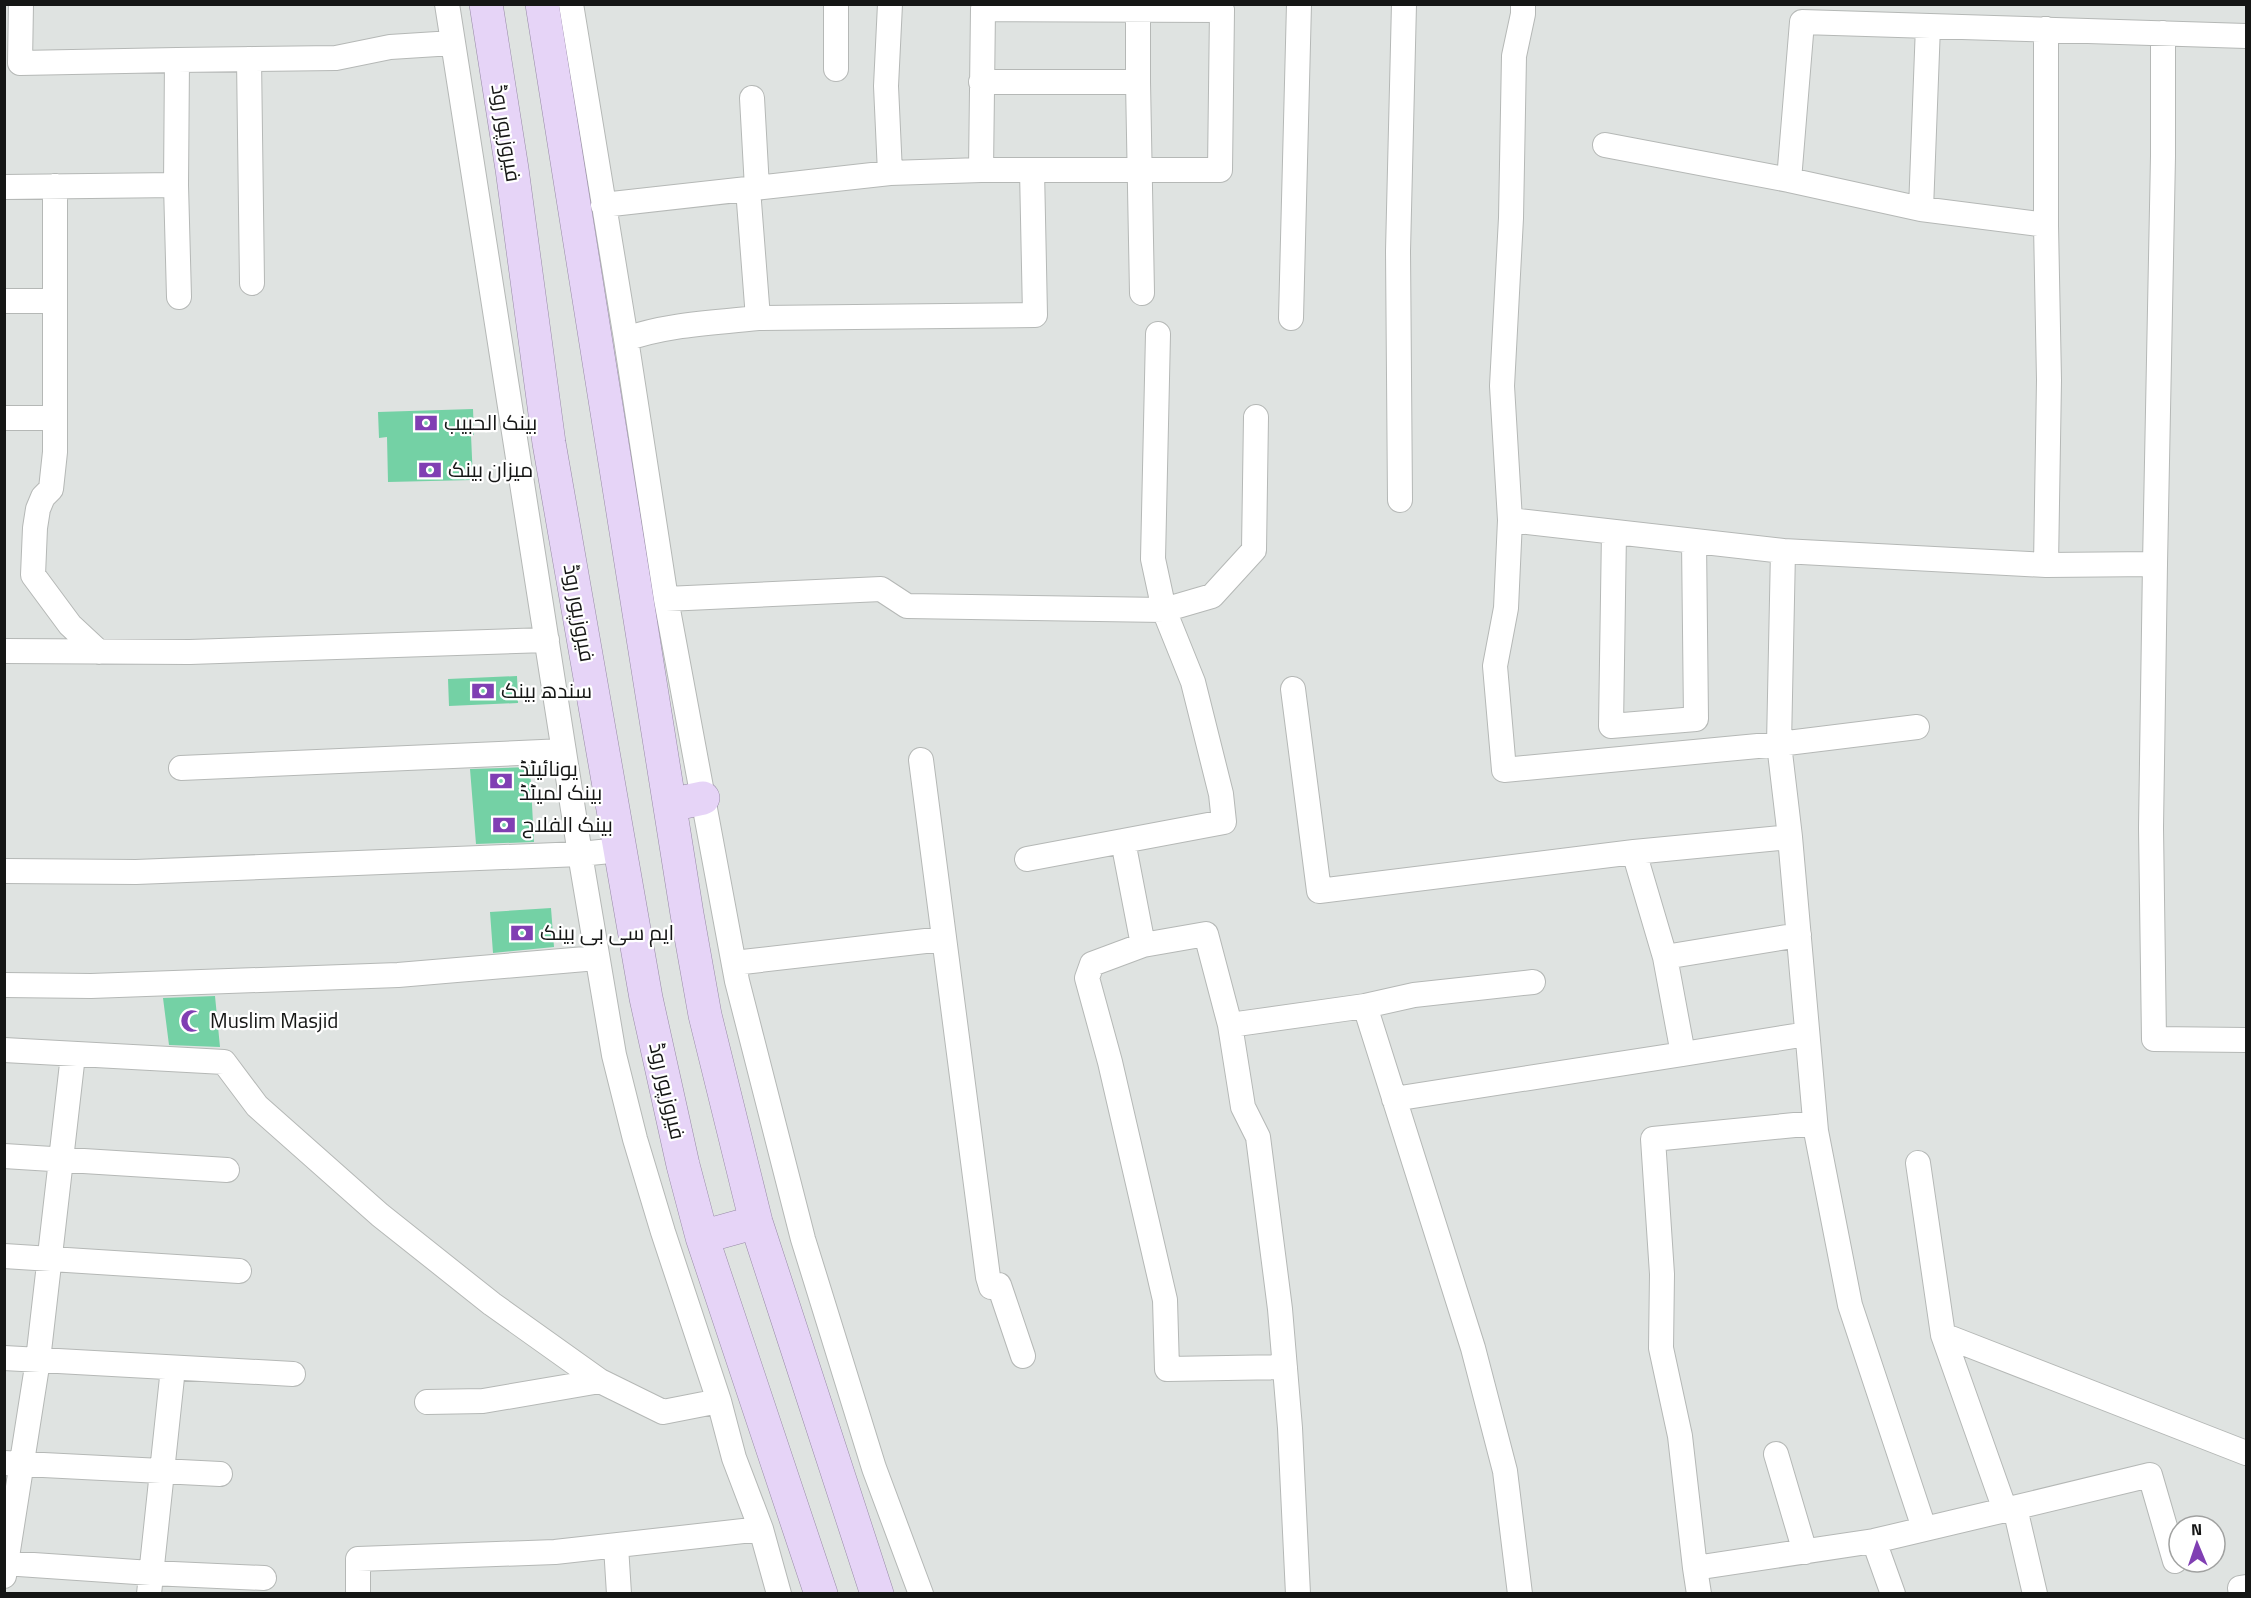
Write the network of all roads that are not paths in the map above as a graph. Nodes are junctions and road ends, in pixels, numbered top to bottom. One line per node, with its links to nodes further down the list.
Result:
1 (21, 4): 19 (street)
2 (447, 4): 17 (street)
3 (486, 4): 71 (highway, فیروزپور روڈ)
4 (542, 4): 68 (highway)
5 (571, 4): 34 (street)
6 (836, 4): 20 (street)
7 (890, 4): 28 (street)
8 (1299, 4): 43 (street)
9 (1404, 4): 49 (street)
10 (1523, 4): 50 (street)
11 (1138, 7): 21 (street); 22 (street); 27 (street)
12 (1802, 13): 13 (street); 29 (street)
13 (1928, 26): 14 (street); 35 (street)
14 (2046, 29): 15 (street); 36 (street)
15 (2163, 33): 16 (street); 54 (street)
16 (2247, 36)
17 (453, 43): 18 (street); 58 (street)
18 (249, 59): 19 (street); 37 (street)
19 (177, 60): 30 (street)
20 (836, 69)
21 (981, 82): 22 (street); 25 (street)
22 (1138, 82): 27 (street)
23 (752, 98): 33 (street)
24 (1605, 145): 29 (street)
25 (981, 170): 26 (street); 28 (street)
26 (1032, 170): 27 (street); 42 (street)
27 (1140, 171): 38 (street)
28 (890, 173): 33 (street)
29 (1789, 180): 35 (street)
30 (176, 184): 31 (street); 39 (street)
31 (55, 186): 32 (street); 41 (street)
32 (4, 187)
33 (752, 188): 34 (street); 42 (street)
34 (603, 205): 45 (street)
35 (1921, 209): 36 (street)
36 (2046, 225): 55 (street)
37 (252, 283)
38 (1142, 292)
39 (179, 297)
40 (4, 301): 41 (street)
41 (55, 301): 48 (street)
42 (758, 318): 45 (street)
43 (1291, 318)
44 (1158, 334): 57 (street)
45 (626, 339): 56 (street)
46 (1256, 417): 57 (street)
47 (4, 418): 48 (street)
48 (55, 418): 60 (street)
49 (1400, 500)
50 (1510, 520): 51 (street); 63 (street)
51 (1614, 532): 52 (street); 52 (street)
52 (1694, 541): 53 (street)
53 (1783, 551): 55 (street); 63 (street)
54 (2155, 564): 55 (street); 87 (street)
55 (2046, 565)
56 (666, 598): 57 (street); 67 (street)
57 (1164, 610): 70 (street)
58 (547, 640): 60 (street); 64 (street)
59 (4, 651): 60 (street)
60 (99, 652)
61 (1293, 689): 72 (street)
62 (1917, 727): 63 (street)
63 (1779, 744): 69 (street)
64 (564, 751): 66 (street); 73 (street)
65 (921, 760): 77 (street)
66 (181, 768)
67 (703, 798): 68 (highway); 81 (street)
68 (670, 805): 97 (highway)
69 (1790, 837): 72 (street); 76 (street)
70 (1123, 841): 74 (street); 78 (street)
71 (620, 850): 73 (street); 98 (highway, فیروزپور روڈ)
72 (1634, 852): 79 (street)
73 (580, 854): 75 (street); 80 (street)
74 (1028, 859)
75 (4, 871)
76 (1799, 935): 79 (street); 86 (street)
77 (943, 939): 81 (street); 103 (street)
78 (1143, 945): 85 (street); 106 (street)
79 (1665, 957): 89 (street)
80 (597, 958): 83 (street); 110 (street)
81 (734, 963): 134 (street)
82 (1533, 982): 84 (street)
83 (4, 985)
84 (1365, 1006): 85 (street); 91 (street)
85 (1230, 1025): 106 (street)
86 (1807, 1034): 89 (street); 92 (street)
87 (2247, 1040)
88 (4, 1050): 90 (street)
89 (1683, 1054): 91 (street)
90 (73, 1055): 94 (street); 109 (street)
91 (1394, 1099): 136 (street)
92 (1815, 1123): 118 (street); 125 (street)
93 (4, 1156): 94 (street)
94 (61, 1160): 96 (street); 100 (street)
95 (1918, 1163): 102 (street)
96 (227, 1170)
97 (756, 1222): 98 (highway); 133 (highway)
98 (702, 1237): 132 (highway, فیروزپور روڈ)
99 (4, 1257): 100 (street)
100 (50, 1260): 101 (street); 105 (street)
101 (239, 1271)
102 (1943, 1335): 112 (street); 117 (street)
103 (1023, 1356)
104 (4, 1358): 105 (street)
105 (38, 1360): 107 (street); 114 (street)
106 (1285, 1367): 135 (street)
107 (173, 1368): 108 (street); 115 (street)
108 (293, 1374)
109 (600, 1381): 110 (street); 111 (street)
110 (719, 1401): 119 (street)
111 (427, 1402)
112 (2247, 1453)
113 (1776, 1454): 123 (street)
114 (13, 1464): 115 (street); 124 (street)
115 (162, 1472): 116 (street); 127 (street)
116 (220, 1474)
117 (2010, 1509): 118 (street); 120 (street); 139 (street)
118 (1924, 1528): 121 (street)
119 (761, 1529): 122 (street); 131 (street)
120 (2167, 1533)
121 (1874, 1541): 123 (street); 138 (street)
122 (616, 1546): 129 (street); 130 (street)
123 (1805, 1552): 125 (street)
124 (5, 1567): 127 (street)
125 (1695, 1568): 137 (street)
126 (264, 1578): 127 (street)
127 (150, 1583)
128 (2247, 1587): 140 (street)
129 (358, 1593)
130 (619, 1593)
131 (779, 1593)
132 (821, 1593)
133 (877, 1593)
134 (921, 1593)
135 (1298, 1593)
136 (1520, 1593)
137 (1699, 1593)
138 (1893, 1593)
139 (2035, 1593)
140 (2241, 1593)

